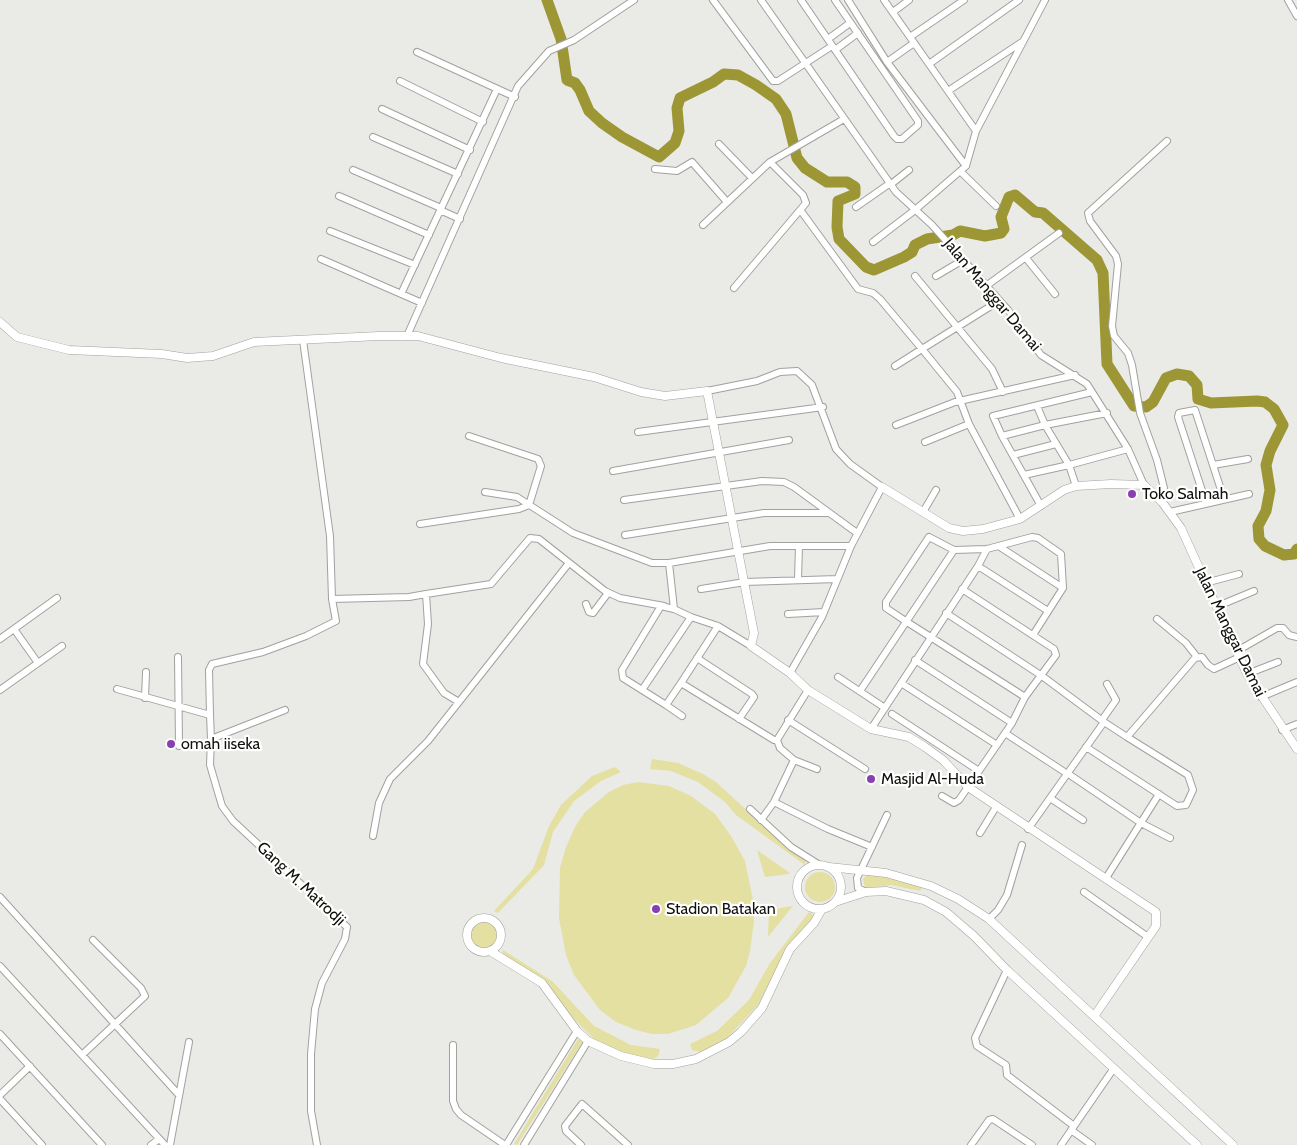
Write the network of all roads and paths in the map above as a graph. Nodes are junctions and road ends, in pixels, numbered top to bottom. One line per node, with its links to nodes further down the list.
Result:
1 (634, 0): 28 (street)
2 (713, 0): 23 (street)
3 (761, 0): 23 (street, Jalan Manggar Damai)
4 (801, 0): 17 (street)
5 (834, 0): 15 (street)
6 (848, 0): 22 (street)
7 (884, 0): 13 (street)
8 (909, 0): 13 (street)
9 (964, 0): 18 (street)
10 (1019, 0): 24 (street)
11 (1045, 0): 19 (street)
12 (1288, 0): 14 (street)
13 (892, 12): 18 (street)
14 (1297, 16)
15 (850, 24): 16 (street); 17 (street)
16 (858, 33): 20 (street); 20 (street)
17 (828, 39): 20 (street)
18 (912, 40): 22 (street); 24 (street)
19 (1024, 41): 27 (street); 32 (street)
20 (834, 48): 23 (street)
21 (417, 52): 26 (street)
22 (888, 62): 38 (street)
23 (804, 63): 30 (street, Jalan Manggar Damai)
24 (929, 64): 27 (street)
25 (400, 82): 31 (street)
26 (497, 88): 28 (street); 31 (street)
27 (948, 91): 32 (street)
28 (514, 96): 53 (street)
29 (382, 109): 36 (street)
30 (844, 119): 37 (street); 45 (street, Jalan Manggar Damai)
31 (483, 122): 36 (street)
32 (976, 131): 38 (street)
33 (373, 137): 43 (street)
34 (1167, 141): 110 (street)
35 (719, 144): 44 (street)
36 (470, 150): 43 (street)
37 (770, 162): 44 (street); 52 (street)
38 (966, 166): 42 (street)
39 (655, 169): 47 (street)
40 (353, 170): 50 (street)
41 (909, 170): 45 (street)
42 (960, 171): 48 (street); 51 (street)
43 (458, 174): 50 (street)
44 (752, 178): 47 (street)
45 (890, 184): 49 (street); 51 (street, Jalan Manggar Damai)
46 (339, 196): 57 (street)
47 (727, 202): 54 (street)
48 (996, 206)
49 (856, 207)
50 (440, 209): 53 (street); 57 (street)
51 (915, 210): 58 (street); 61 (street, Jalan Manggar Damai)
52 (801, 211): 66 (street); 75 (street)
53 (460, 219): 70 (street)
54 (703, 225)
55 (330, 231): 62 (street)
56 (1059, 234): 59 (street)
57 (429, 235): 62 (street)
58 (873, 242)
59 (1026, 258): 65 (street); 68 (street)
60 (321, 260): 67 (street)
61 (963, 260): 64 (street); 65 (street, Jalan Manggar Damai)
62 (415, 265): 67 (street)
63 (915, 276): 72 (street)
64 (936, 276)
65 (986, 286): 69 (street, Jalan Manggar Damai)
66 (734, 288)
67 (401, 294): 70 (street)
68 (1055, 294)
69 (999, 301): 72 (street); 77 (street, Jalan Manggar Damai)
70 (422, 302): 73 (street)
71 (0, 322): 74 (street)
72 (957, 327): 75 (street); 79 (street)
73 (407, 336): 74 (street); 78 (street)
74 (303, 340): 145 (street)
75 (922, 349): 76 (street); 81 (street)
76 (895, 366)
77 (1075, 375): 79 (street); 80 (street, Jalan Manggar Damai)
78 (707, 391): 83 (street); 85 (street)
79 (1003, 392): 81 (street)
80 (1092, 392): 82 (street); 84 (street, Jalan Manggar Damai)
81 (961, 400): 86 (street); 88 (street)
82 (1036, 406): 87 (street); 91 (street)
83 (822, 408): 85 (street); 106 (street)
84 (1107, 413): 87 (street); 95 (street, Jalan Manggar Damai)
85 (714, 422): 89 (street); 96 (street)
86 (970, 424): 93 (street); 120 (street)
87 (1045, 425): 91 (street); 94 (street)
88 (896, 426)
89 (638, 432)
90 (468, 436): 114 (street)
91 (1002, 436): 97 (street)
92 (789, 440): 96 (street)
93 (925, 442)
94 (1056, 444): 97 (street); 99 (street)
95 (1128, 449): 99 (street); 104 (street, Jalan Manggar Damai)
96 (720, 452): 101 (street); 103 (street)
97 (1013, 455): 102 (street)
98 (1248, 459): 100 (street)
99 (1069, 464): 102 (street); 105 (street)
100 (1213, 465): 111 (street); 113 (street)
101 (613, 470)
102 (1024, 475): 115 (street)
103 (727, 485): 112 (street); 118 (street); 119 (street)
104 (1144, 485): 105 (street); 110 (street, Jalan Manggar Damai)
105 (1076, 486): 115 (street)
106 (882, 487): 116 (street); 122 (street)
107 (936, 490): 116 (street)
108 (485, 492): 114 (street)
109 (1249, 494): 111 (street)
110 (1156, 496): 117 (street, Jalan Manggar Damai)
111 (1224, 499): 113 (street)
112 (624, 500)
113 (1206, 503): 117 (street)
114 (529, 505): 121 (street); 131 (street)
115 (1041, 506): 120 (street)
116 (923, 512): 120 (street)
117 (1170, 512): 137 (street, Jalan Manggar Damai)
118 (829, 513): 119 (street); 122 (street)
119 (733, 518): 123 (street); 128 (street)
120 (1020, 519)
121 (420, 524)
122 (857, 533): 125 (street)
123 (624, 535)
124 (799, 546): 125 (street); 128 (street); 134 (street)
125 (851, 546): 135 (street)
126 (1000, 546): 127 (street); 138 (street); 138 (street)
127 (987, 549): 129 (street); 132 (street)
128 (738, 550): 131 (street); 136 (street)
129 (954, 550): 156 (street); 156 (street)
130 (569, 563): 142 (street); 143 (street); 189 (street)
131 (669, 563): 149 (street)
132 (978, 566): 140 (street); 151 (street)
133 (1239, 574): 137 (street)
134 (798, 579): 135 (street); 136 (street)
135 (837, 579): 150 (street)
136 (745, 582): 139 (street); 163 (street)
137 (1205, 583): 148 (street, Jalan Manggar Damai)
138 (1063, 588): 151 (street)
139 (701, 589)
140 (962, 589): 152 (street); 159 (street)
141 (1254, 591): 148 (street)
142 (608, 593): 146 (street); 147 (street)
143 (426, 594): 145 (street); 189 (street)
144 (57, 598): 158 (street)
145 (332, 599): 195 (street)
146 (586, 604)
147 (664, 606): 149 (street); 183 (street)
148 (1218, 606): 165 (street, Jalan Manggar Damai)
149 (674, 609): 154 (street)
150 (824, 612): 153 (street); 173 (street)
151 (1048, 612): 159 (street)
152 (946, 613): 160 (street); 175 (street)
153 (788, 614)
154 (690, 617): 157 (street); 183 (street)
155 (1157, 619): 167 (street)
156 (908, 622): 160 (street); 185 (street)
157 (718, 626): 163 (street); 168 (street)
158 (14, 629): 162 (street); 171 (street)
159 (1033, 636): 175 (street)
160 (931, 637): 169 (street); 186 (street)
161 (1297, 637): 165 (street)
162 (0, 640)
163 (753, 640): 173 (street)
164 (62, 646): 171 (street)
165 (1238, 654): 167 (street); 174 (street, Jalan Manggar Damai)
166 (178, 657): 191 (street)
167 (1197, 657): 205 (street)
168 (697, 658): 177 (street); 197 (street)
169 (915, 660): 179 (street); 200 (street)
170 (1278, 662): 174 (street)
171 (38, 663): 182 (street)
172 (146, 672): 188 (street)
173 (790, 673): 184 (street)
174 (1247, 674): 187 (street, Jalan Manggar Damai)
175 (1042, 676): 186 (street); 199 (street)
176 (838, 677): 185 (street)
177 (681, 682): 190 (street); 197 (street)
178 (1297, 682): 187 (street)
179 (901, 683): 192 (street); 208 (street)
180 (1107, 684): 199 (street)
181 (117, 689): 188 (street)
182 (0, 690)
183 (642, 690): 190 (street)
184 (808, 690): 198 (street); 202 (street)
185 (860, 691): 192 (street)
186 (1026, 697): 200 (street)
187 (1261, 697): 203 (street, Jalan Manggar Damai)
188 (145, 698): 191 (street)
189 (459, 702): 230 (street)
190 (666, 705): 196 (street)
191 (177, 707): 195 (street); 209 (street)
192 (885, 708): 202 (street)
193 (285, 710): 206 (street)
194 (892, 714): 215 (street)
195 (210, 715): 206 (street)
196 (682, 716)
197 (739, 719): 207 (street)
198 (788, 720): 207 (street); 213 (street)
199 (1101, 720): 205 (street); 210 (street)
200 (1012, 723): 204 (street)
201 (1297, 724): 203 (street)
202 (871, 729): 217 (street)
203 (1282, 730): 211 (street, Jalan Manggar Damai)
204 (1005, 733): 208 (street); 216 (street)
205 (1127, 737): 218 (street)
206 (211, 739): 273 (street, Gang M. Matrodji)
207 (777, 740): 212 (street)
208 (997, 744): 215 (street)
209 (179, 746)
210 (1086, 747): 216 (street); 218 (street)
211 (1297, 749)
212 (794, 760): 214 (street); 221 (street)
213 (865, 768)
214 (817, 769)
215 (979, 771): 217 (street)
216 (1065, 772): 220 (street); 227 (street)
217 (968, 787): 219 (street); 222 (street)
218 (1159, 794): 227 (street)
219 (942, 796)
220 (1050, 798): 226 (street); 228 (street)
221 (774, 802): 225 (street); 233 (street)
222 (996, 807): 228 (street); 229 (street)
223 (750, 809): 225 (street)
224 (887, 815): 233 (street)
225 (761, 820): 234 (street)
226 (1083, 820)
227 (1141, 823): 231 (street); 237 (street)
228 (1028, 829): 237 (street)
229 (980, 833)
230 (373, 836)
231 (1170, 838)
232 (1022, 845): 247 (street)
233 (872, 847): 236 (street)
234 (818, 864): 235 (street); 245 (street)
235 (829, 867): 236 (street); 244 (street)
236 (860, 870): 238 (street); 239 (street)
237 (1106, 878): 248 (street)
238 (931, 886): 242 (street); 243 (street)
239 (866, 892): 243 (street); 244 (street)
240 (1084, 892): 248 (street)
241 (0, 897): 254 (street)
242 (955, 898): 246 (street); 247 (street)
243 (924, 900): 246 (street)
244 (835, 902): 245 (street)
245 (822, 909): 257 (street)
246 (946, 912): 252 (street)
247 (989, 919): 253 (street)
248 (1148, 937): 253 (street)
249 (93, 940): 254 (street)
250 (490, 951): 250 (street); 255 (street)
251 (0, 966): 260 (street)
252 (1008, 970): 262 (street); 266 (street)
253 (1095, 1015): 283 (street)
254 (116, 1024): 260 (street); 264 (street)
255 (577, 1031): 257 (street); 274 (street)
256 (0, 1034): 261 (street)
257 (588, 1041): 275 (street)
258 (189, 1042): 264 (street)
259 (453, 1045): 274 (street)
260 (83, 1054): 267 (street)
261 (30, 1066): 263 (street); 269 (street)
262 (1114, 1068): 266 (street); 282 (street)
263 (0, 1095)
264 (179, 1095): 272 (street)
265 (0, 1100): 268 (street)
266 (1072, 1128): 280 (street); 281 (street)
267 (158, 1140): 270 (street); 271 (street)
268 (42, 1145)
269 (102, 1145)
270 (151, 1145)
271 (165, 1145)
272 (170, 1145)
273 (317, 1145)
274 (506, 1145)
275 (524, 1145)
276 (581, 1145): 277 (street)
277 (628, 1145)
278 (971, 1145): 279 (street)
279 (1032, 1145)
280 (1060, 1145)
281 (1092, 1145)
282 (1197, 1145)
283 (1233, 1145)

